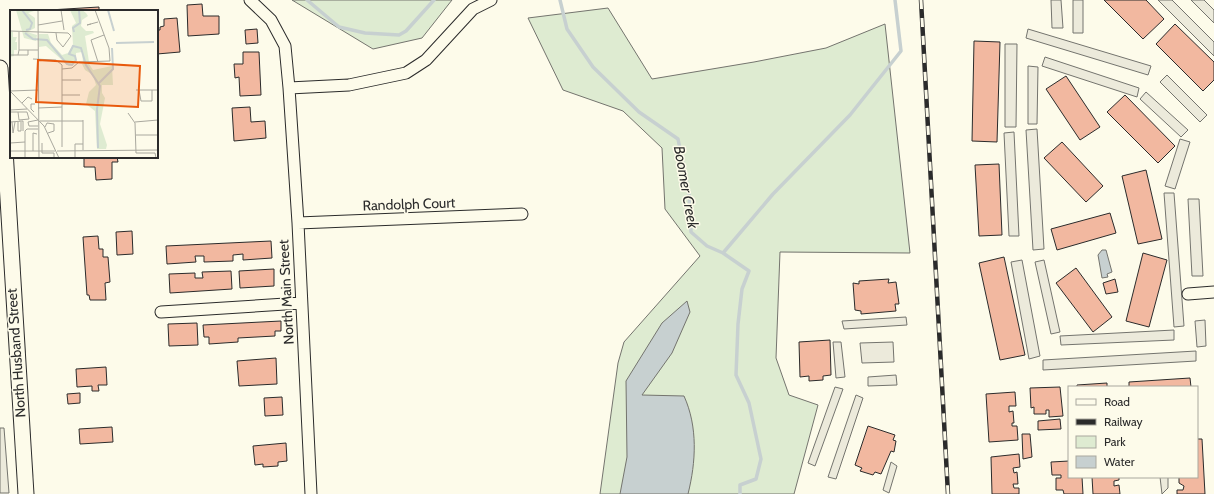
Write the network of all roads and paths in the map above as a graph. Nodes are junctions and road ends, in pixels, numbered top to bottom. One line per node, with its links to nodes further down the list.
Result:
1 (250, 0): 4 (street, North Main Street)
2 (491, 0): 4 (street)
3 (0, 68): 11 (street, North Husband Street)
4 (289, 88): 6 (street, North Main Street)
5 (522, 214): 6 (street, Randolph Court)
6 (298, 223): 9 (street, North Main Street)
7 (1214, 292): 8 (street)
8 (1188, 294)
9 (301, 303): 10 (street); 12 (street, North Main Street)
10 (161, 312)
11 (26, 494)
12 (311, 494)

